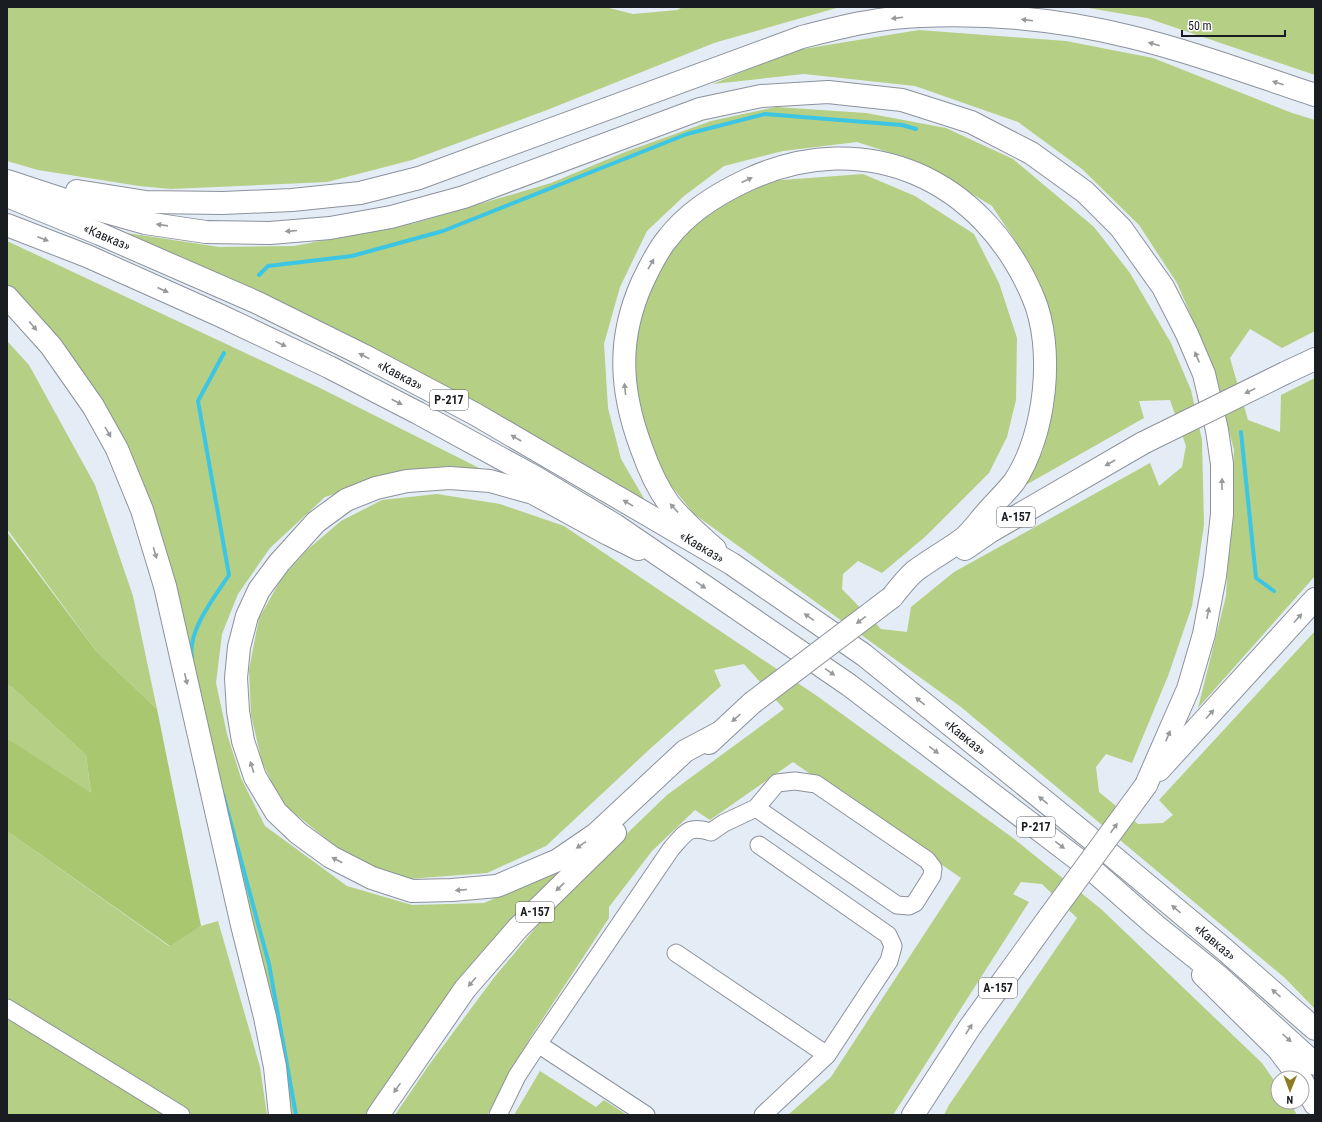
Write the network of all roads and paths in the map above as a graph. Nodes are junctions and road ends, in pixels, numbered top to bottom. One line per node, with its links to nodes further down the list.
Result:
1 (1315, 95): 2 (main road, one-way to 2)
2 (7, 172)
3 (7, 181): 13 (main road, one-way to 3)
4 (7, 196): 9 (main road, «Кавказ» / Р-217, one-way to 4)
5 (7, 225): 8 (main road, «Кавказ» / Р-217, one-way to 8)
6 (7, 297): 28 (main road, one-way to 28)
7 (1315, 359): 10 (main road, А-157, one-way to 10, bridge)
8 (669, 564): 12 (main road, one-way to 8); 16 (main road, «Кавказ» / Р-217, one-way to 16)
9 (732, 564): 10 (main road, one-way to 10); 19 (main road, «Кавказ» / Р-217, one-way to 9)
10 (892, 597): 12 (main road, А-157, one-way to 12, bridge)
11 (1315, 599): 13 (main road, А-157, one-way to 11)
12 (719, 733): 29 (main road, А-157, one-way to 29)
13 (1146, 784): 22 (main road, А-157, one-way to 13, bridge)
14 (756, 808): 14 (lane); 20 (lane)
15 (759, 845): 21 (lane)
16 (1155, 925): 23 (main road, «Кавказ» / Р-217, one-way to 23); 24 (main road)
17 (676, 953): 21 (lane)
18 (7, 1008): 27 (lane)
19 (1315, 1028)
20 (538, 1044): 30 (lane); 31 (lane)
21 (827, 1055): 32 (lane)
22 (948, 1062): 33 (main road, А-157); 34 (main road)
23 (1315, 1064)
24 (1294, 1070)
25 (1310, 1095): 26 (main road)
26 (1315, 1104)
27 (181, 1115)
28 (280, 1115)
29 (378, 1115)
30 (498, 1115)
31 (646, 1115)
32 (763, 1115)
33 (913, 1115)
34 (930, 1115)

